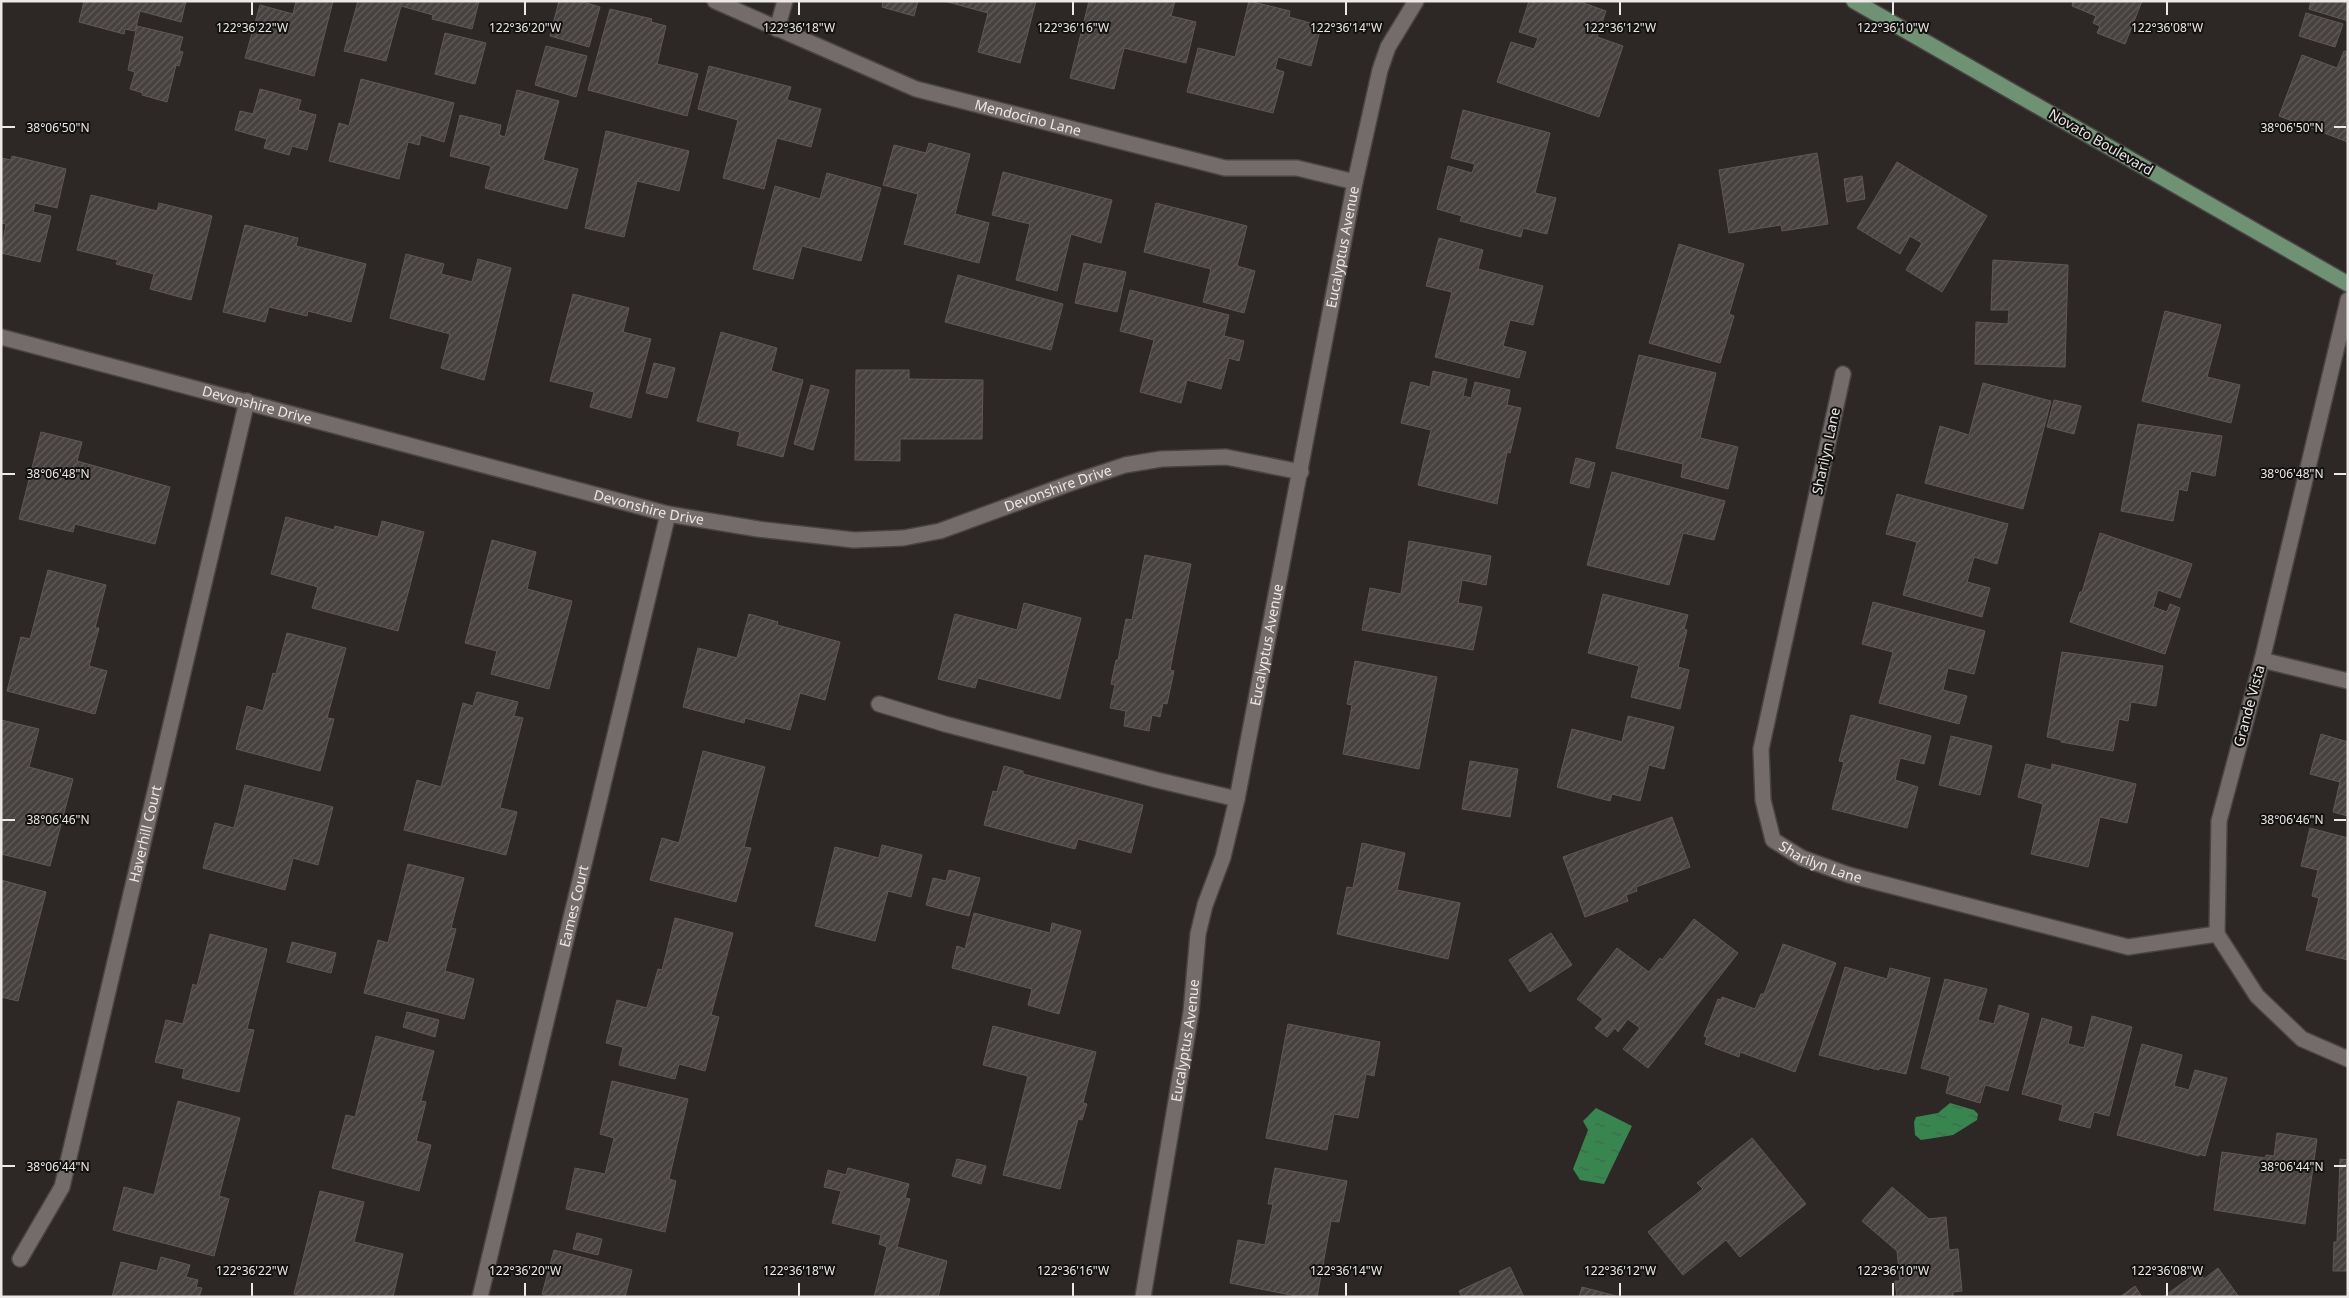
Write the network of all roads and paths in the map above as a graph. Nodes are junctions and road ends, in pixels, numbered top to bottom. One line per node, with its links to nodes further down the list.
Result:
1 (715, 1): 5 (street, Mendocino Lane)
2 (785, 1): 5 (street)
3 (1416, 1): 6 (street, Eucalyptus Avenue)
4 (1854, 1): 7 (main road, Novato Boulevard)
5 (777, 29): 6 (street, Mendocino Lane)
6 (1355, 182): 12 (street, Eucalyptus Avenue)
7 (2348, 284)
8 (2348, 300): 14 (street, Grande Vista)
9 (1, 337): 11 (street, Devonshire Drive)
10 (1843, 374): 18 (street, Sharilyn Lane)
11 (247, 401): 13 (street, Devonshire Drive); 20 (street, Haverhill Court)
12 (1301, 472): 13 (street, Devonshire Drive); 17 (street, Eucalyptus Avenue)
13 (668, 514): 21 (street, Eames Court)
14 (2262, 660): 15 (street); 18 (street, Grande Vista)
15 (2348, 681)
16 (879, 704): 17 (street)
17 (1237, 798): 22 (street, Eucalyptus Avenue)
18 (2217, 934): 19 (street)
19 (2348, 1059)
20 (20, 1258)
21 (480, 1297)
22 (1143, 1297)

